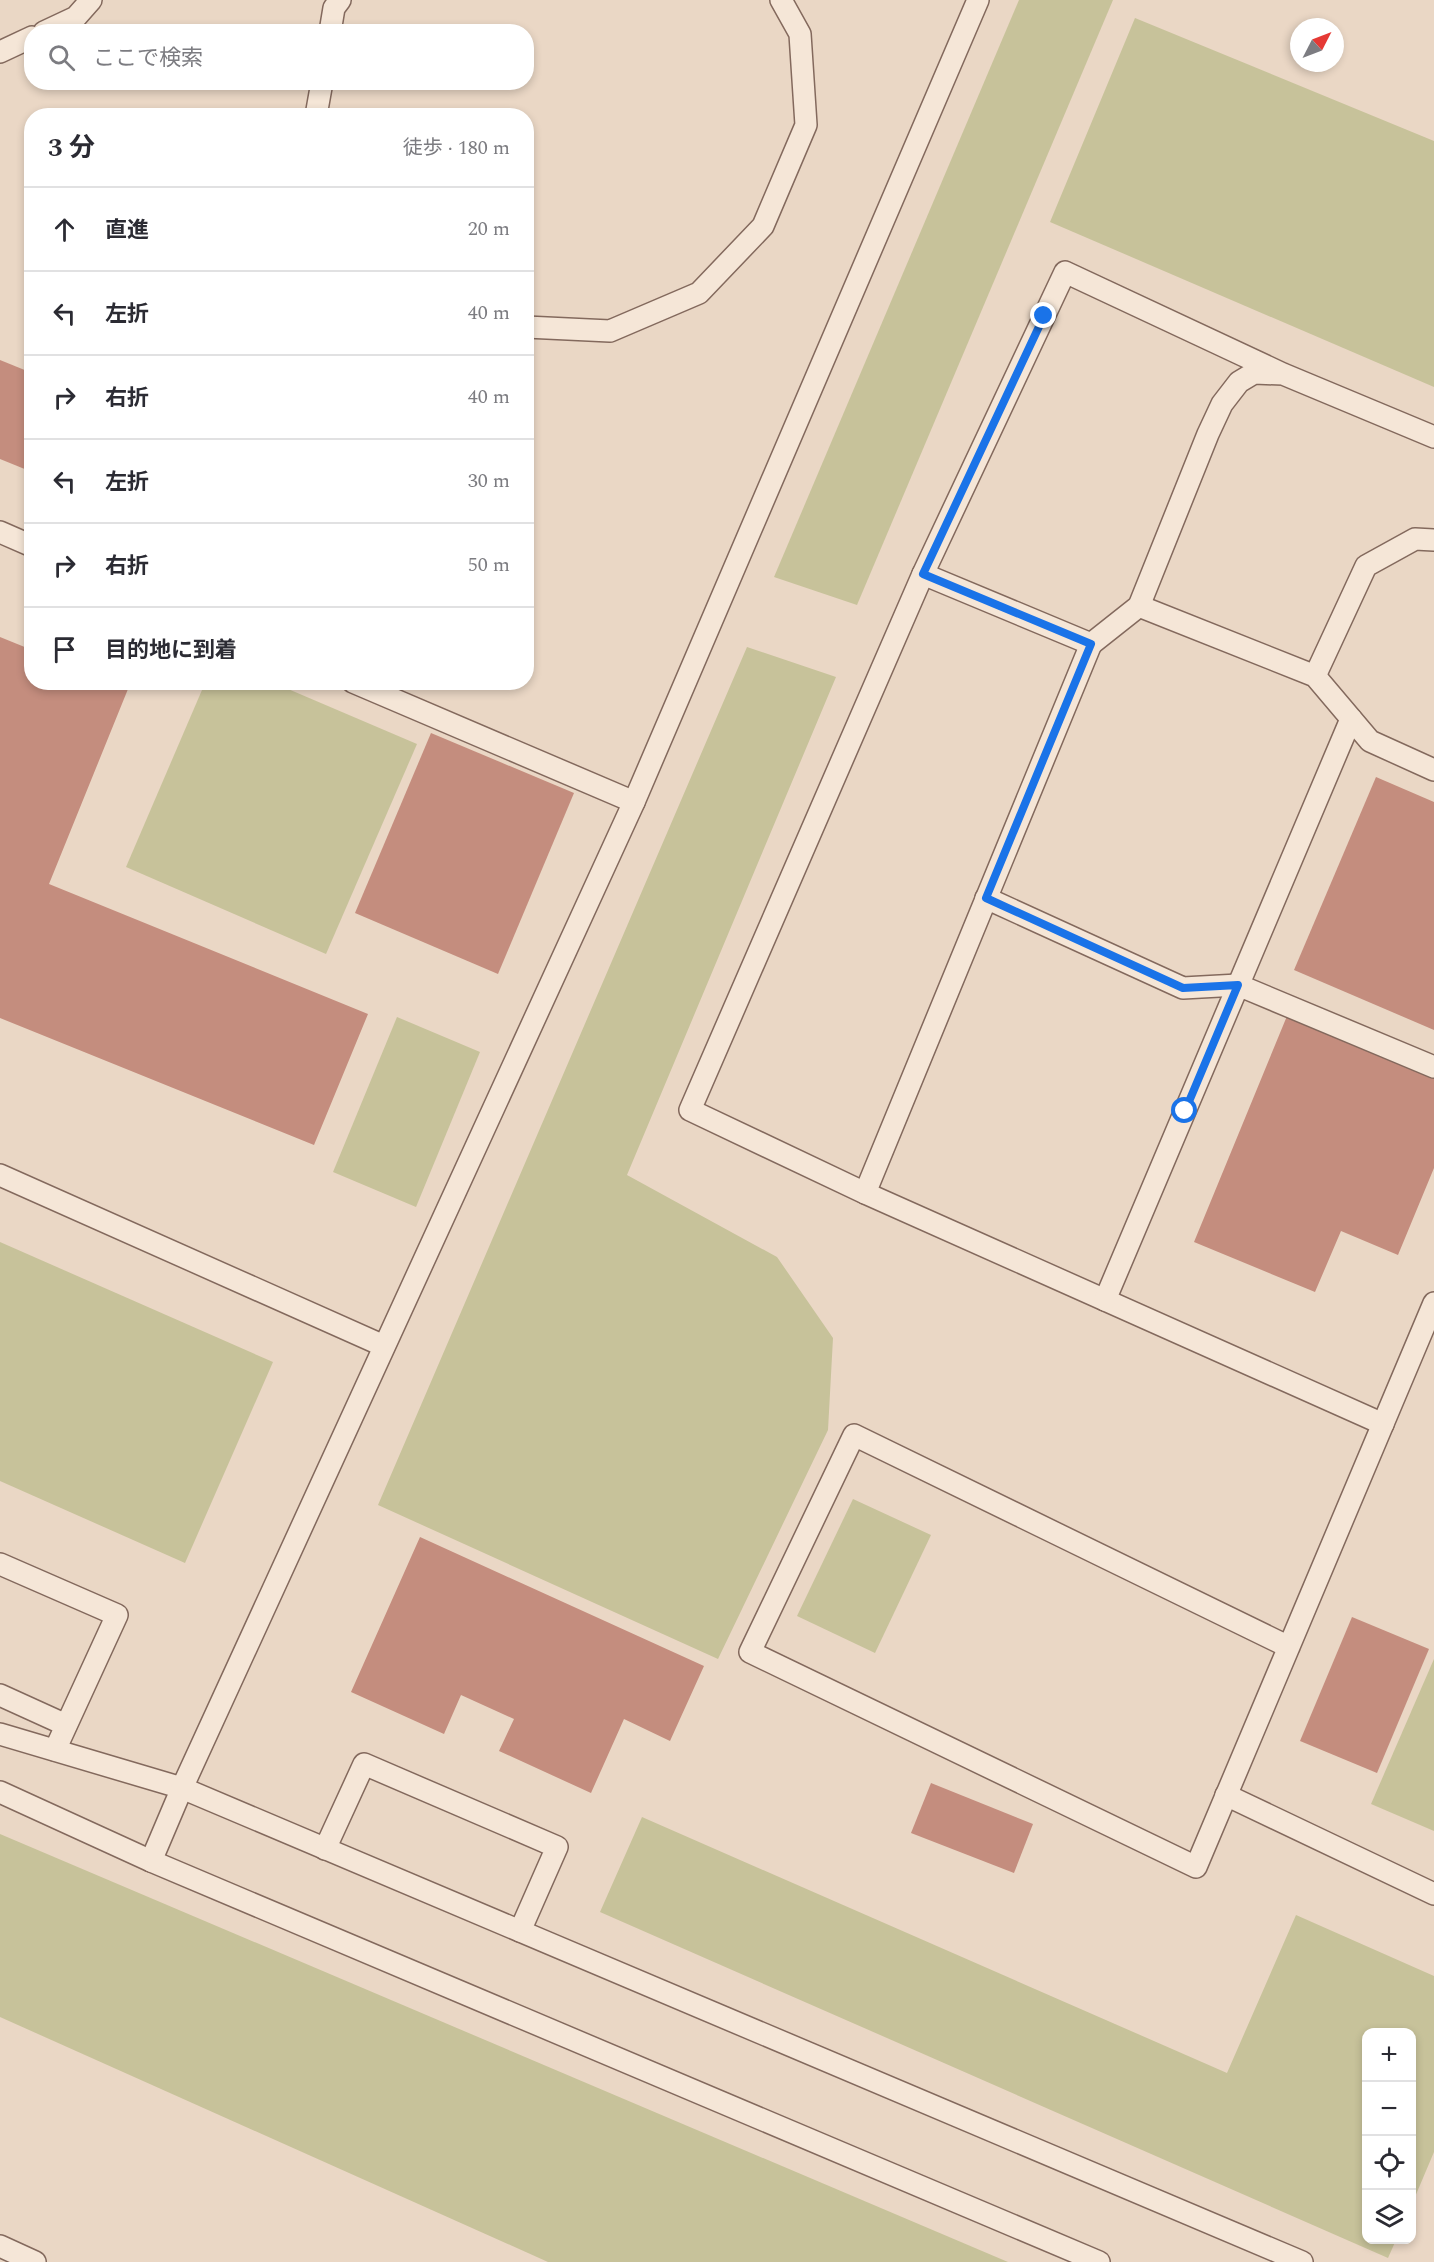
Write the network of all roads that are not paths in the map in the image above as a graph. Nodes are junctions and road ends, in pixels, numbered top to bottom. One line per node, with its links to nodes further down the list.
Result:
1 (91, 0): 5 (lane)
2 (340, 0): 6 (lane)
3 (781, 0): 11 (lane)
4 (978, 0): 24 (lane)
5 (61, 24)
6 (331, 24)
7 (24, 42): 8 (lane)
8 (0, 52)
9 (321, 90): 10 (lane)
10 (317, 108)
11 (534, 327)
12 (1283, 374): 13 (lane); 17 (lane); 18 (lane)
13 (1434, 437)
14 (0, 532): 16 (lane)
15 (1434, 540): 20 (lane)
16 (24, 542)
17 (923, 574): 19 (lane); 29 (lane)
18 (1139, 606): 19 (lane); 20 (lane)
19 (1091, 644): 25 (lane)
20 (1315, 676): 22 (lane)
21 (372, 690): 24 (lane)
22 (1351, 719): 23 (lane); 26 (lane)
23 (1434, 770)
24 (634, 802): 32 (lane)
25 (986, 898): 26 (lane); 29 (lane)
26 (1238, 985): 27 (lane); 30 (lane)
27 (1434, 1067)
28 (0, 1175): 32 (lane)
29 (865, 1193): 30 (lane)
30 (1105, 1300): 33 (lane)
31 (1434, 1303): 33 (lane)
32 (384, 1346): 40 (lane)
33 (1383, 1424): 35 (lane)
34 (0, 1564): 37 (lane)
35 (1289, 1647): 42 (lane); 42 (lane)
36 (0, 1695): 37 (lane)
37 (66, 1725): 39 (lane)
38 (0, 1734): 39 (lane)
39 (55, 1750): 40 (lane)
40 (182, 1788): 43 (lane); 44 (lane)
41 (0, 1792): 44 (lane)
42 (1226, 1796): 45 (lane)
43 (325, 1849): 46 (lane); 46 (lane)
44 (151, 1861): 49 (lane)
45 (1434, 1894)
46 (520, 1931): 50 (lane)
47 (0, 2246): 48 (lane)
48 (35, 2262)
49 (1099, 2262)
50 (1302, 2262)

